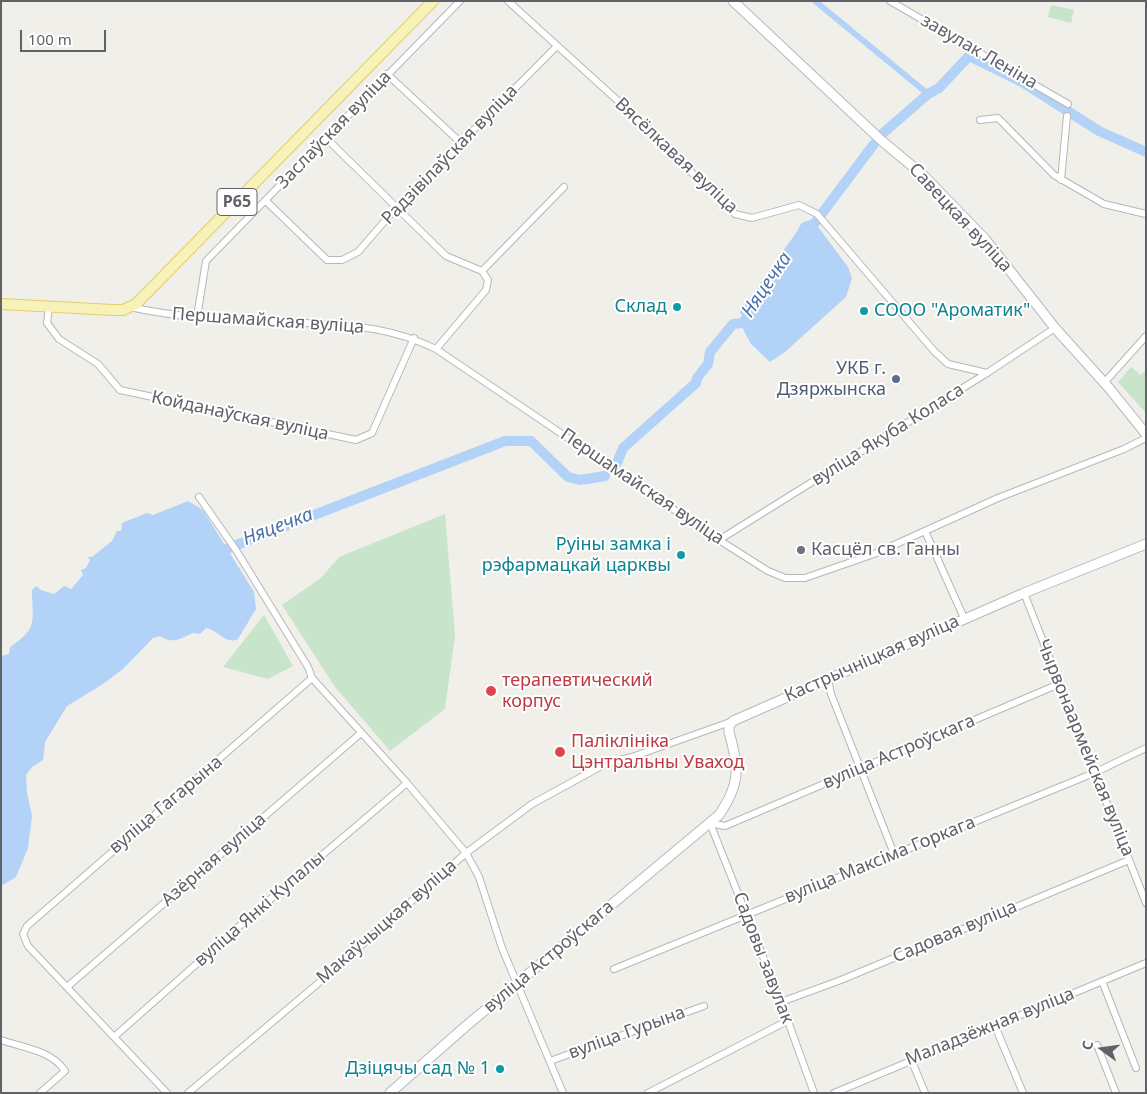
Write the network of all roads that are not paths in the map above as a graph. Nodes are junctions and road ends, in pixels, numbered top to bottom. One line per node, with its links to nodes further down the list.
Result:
1 (433, 1): 21 (main road, Р65)
2 (460, 1): 7 (street, Заслаўская вуліца)
3 (508, 1): 6 (street, Вясёлкавая вуліца)
4 (733, 1): 23 (street, Савецкая вуліца)
5 (890, 1): 8 (street, завулак Леніна)
6 (556, 47): 12 (street, Радзівілаўская вуліца); 27 (street, Вясёлкавая вуліца)
7 (387, 74): 11 (street, Заслаўская вуліца); 12 (street)
8 (1068, 104)
9 (1067, 116): 13 (street)
10 (980, 120): 13 (street)
11 (326, 138): 15 (street, Заслаўская вуліца); 16 (street)
12 (460, 142): 16 (street, Радзівілаўская вуліца)
13 (1061, 180): 17 (street)
14 (564, 188): 18 (street)
15 (266, 201): 16 (street, Радзівілаўская вуліца); 22 (street, Заслаўская вуліца)
16 (396, 208): 18 (street)
17 (1146, 214)
18 (482, 270): 26 (street)
19 (1, 304): 20 (main road)
20 (49, 307): 21 (main road); 25 (street, Койданаўская вуліца)
21 (130, 307): 22 (street, Першамайская вуліца)
22 (197, 317): 25 (street, Першамайская вуліца)
23 (1055, 328): 27 (street, вуліца Якуба Коласа); 28 (street, Савецкая вуліца)
24 (1146, 336): 28 (street)
25 (414, 338): 26 (street, Першамайская вуліца)
26 (436, 349): 33 (street, Першамайская вуліца)
27 (987, 373): 33 (street, вуліца Якуба Коласа)
28 (1104, 383): 29 (street, Савецкая вуліца)
29 (1146, 434)
30 (1146, 438): 32 (street, Першамайская вуліца)
31 (199, 497): 37 (street)
32 (925, 531): 33 (street, Першамайская вуліца); 36 (street)
33 (719, 540)
34 (1146, 544): 35 (street, Кастрычніцкая вуліца)
35 (1024, 593): 36 (street, Кастрычніцкая вуліца); 39 (street, Чырвонаармейская вуліца)
36 (964, 618): 38 (street, Кастрычніцкая вуліца)
37 (312, 678): 41 (street); 57 (street, вуліца Гагарына)
38 (828, 678): 40 (street, Кастрычніцкая вуліца); 44 (street)
39 (1059, 684): 44 (street, вуліца Астроўскага); 45 (street, Чырвонаармейская вуліца)
40 (733, 720): 43 (street, Кастрычніцкая вуліца); 47 (street, вуліца Астроўскага)
41 (361, 733): 46 (street); 57 (street, Азёрная вуліца)
42 (1146, 748): 45 (street, вуліца Максіма Горкага)
43 (597, 767): 48 (street, Макаўчыцкая вуліца)
44 (859, 769): 47 (street, вуліца Астроўскага); 49 (street)
45 (1094, 773): 49 (street, вуліца Максіма Горкага); 50 (street, Чырвонаармейская вуліца)
46 (407, 783): 48 (street); 62 (street, вуліца Янкі Купалы)
47 (710, 823): 52 (street, Садовы завулак); 56 (street, вуліца Астроўскага)
48 (466, 852): 56 (street); 70 (street, Макаўчыцкая вуліца)
49 (894, 854): 52 (street, вуліца Максіма Горкага)
50 (1129, 860): 51 (street, Чырвонаармейская вуліца); 58 (street, Садовая вуліца)
51 (1146, 903)
52 (746, 914): 54 (street, вуліца Максіма Горкага); 58 (street, Садовы завулак)
53 (1146, 962): 55 (street, Маладзёжная вуліца)
54 (614, 969)
55 (1102, 981): 61 (street, Маладзёжная вуліца); 67 (street)
56 (519, 983): 66 (street); 71 (street, вуліца Астроўскага)
57 (67, 987): 62 (street)
58 (781, 1002): 60 (street, Садовы завулак)
59 (704, 1006): 66 (street, вуліца Гурына)
60 (788, 1021): 73 (street); 74 (street, Садовы завулак)
61 (995, 1026): 65 (street, Маладзёжная вуліца); 77 (street)
62 (114, 1037): 69 (street)
63 (1, 1040): 68 (street)
64 (1097, 1045): 78 (street)
65 (911, 1059): 75 (street, Маладзёжная вуліца); 76 (street)
66 (550, 1061): 72 (street)
67 (1136, 1068)
68 (40, 1093)
69 (167, 1093)
70 (188, 1093)
71 (390, 1093)
72 (563, 1093)
73 (648, 1093)
74 (814, 1093)
75 (834, 1093)
76 (925, 1093)
77 (1023, 1093)
78 (1116, 1093)

